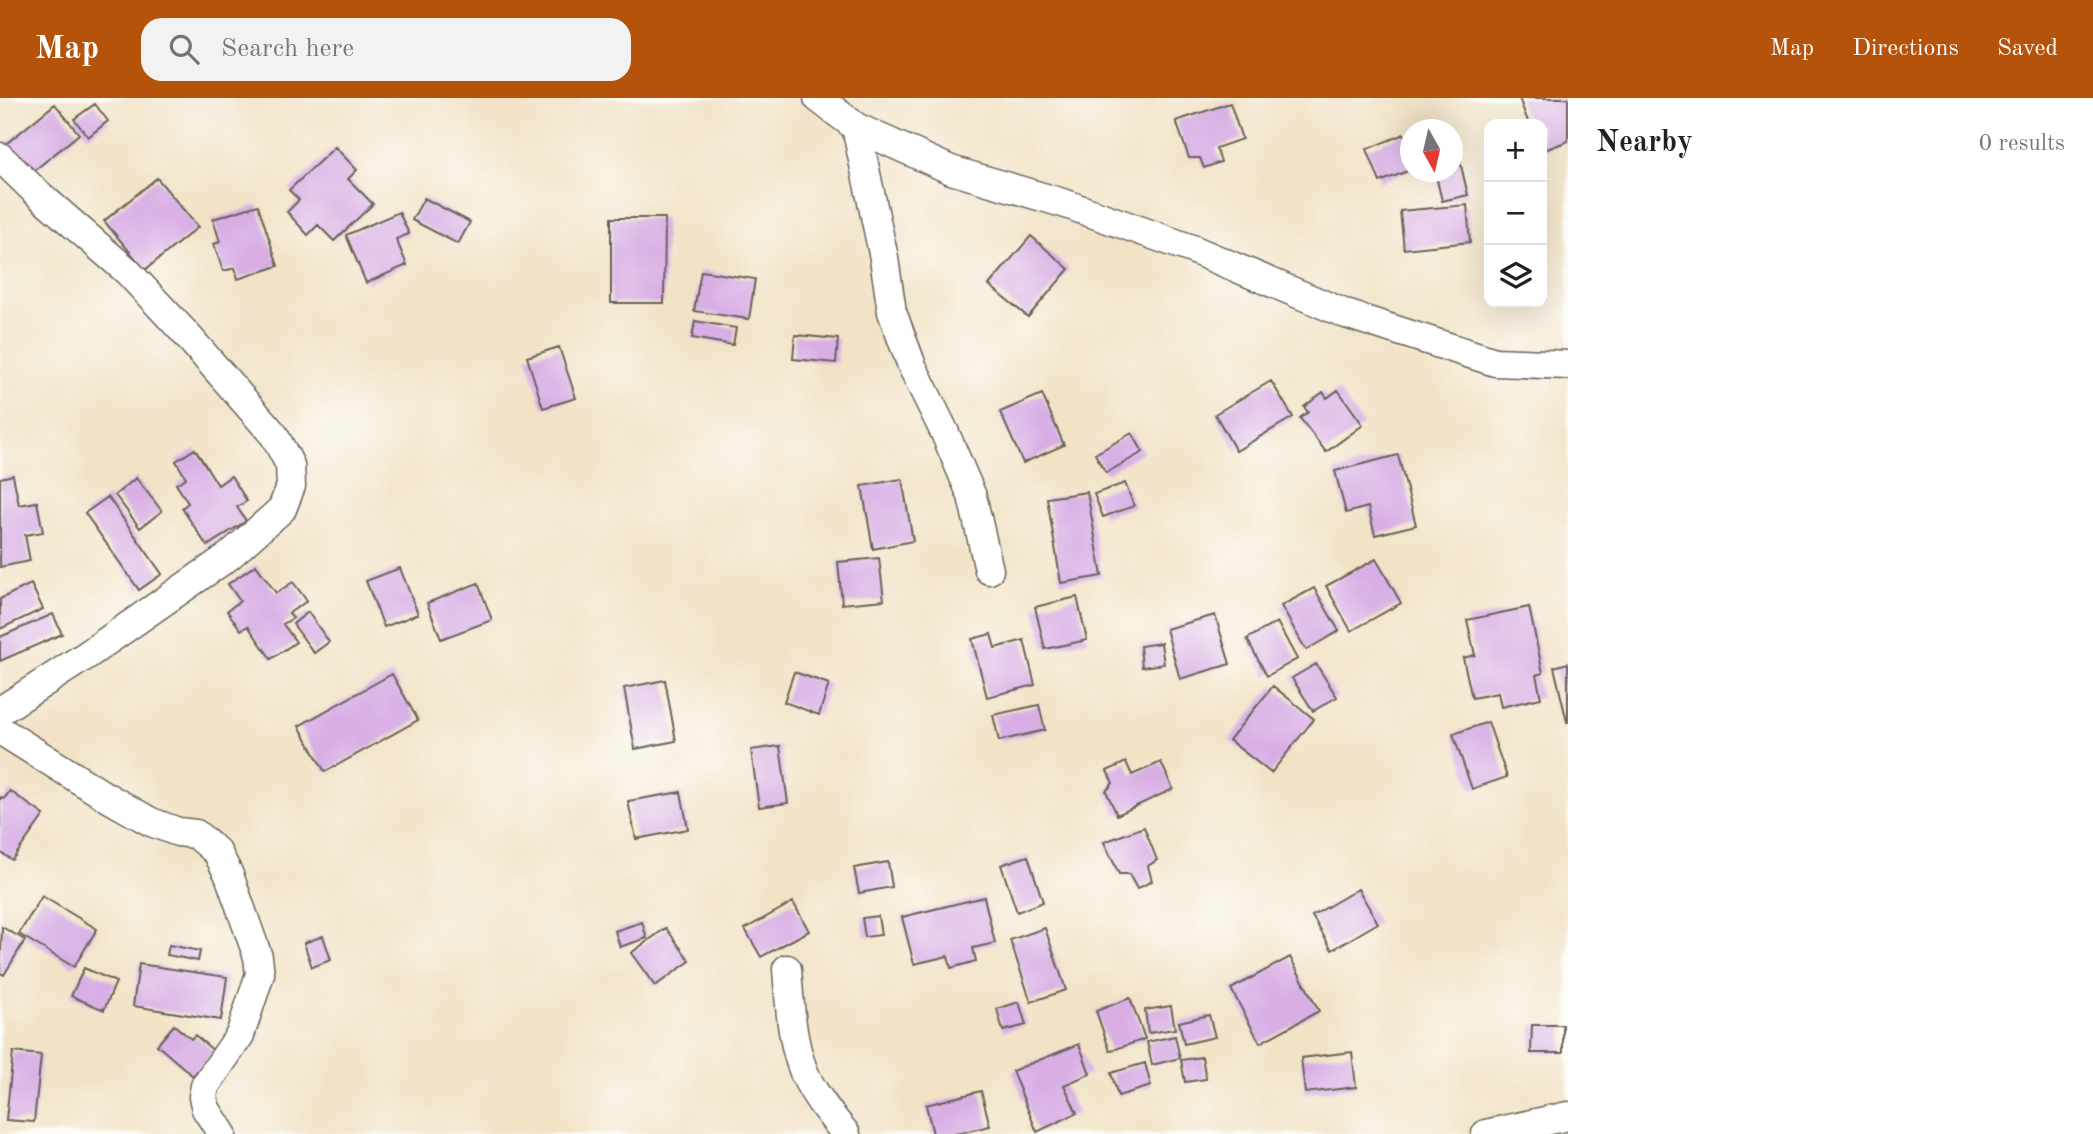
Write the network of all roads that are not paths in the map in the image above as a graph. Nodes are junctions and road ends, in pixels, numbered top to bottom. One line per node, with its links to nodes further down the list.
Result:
1 (818, 98): 2 (street)
2 (856, 127): 4 (street); 5 (street)
3 (0, 157): 6 (street)
4 (1568, 366)
5 (989, 570)
6 (0, 711)
7 (0, 730): 10 (street)
8 (788, 969): 11 (street)
9 (1568, 1116): 12 (street)
10 (222, 1134)
11 (846, 1134)
12 (1486, 1134)

